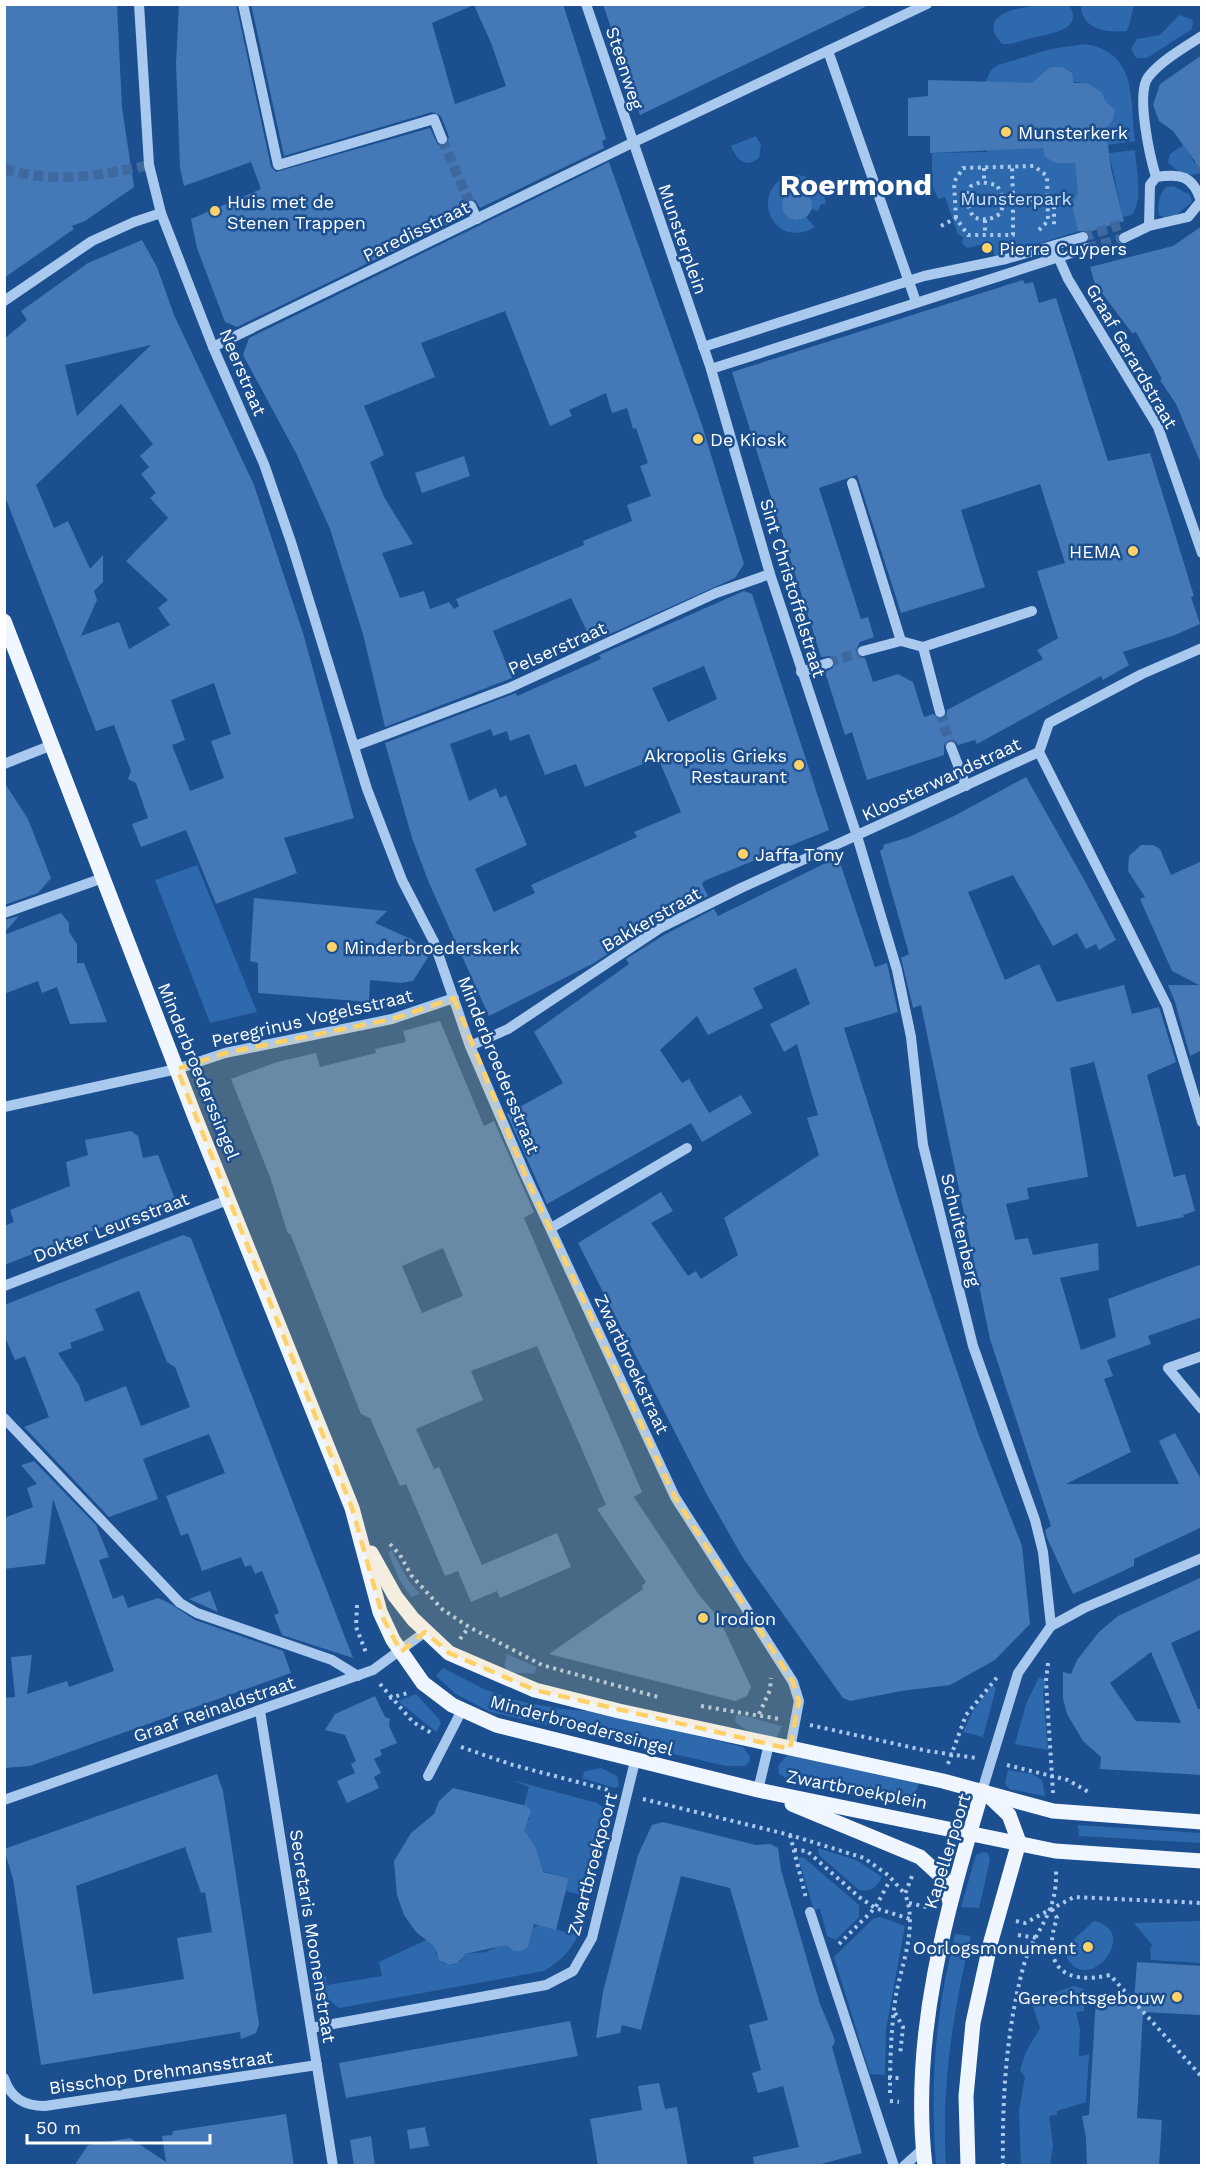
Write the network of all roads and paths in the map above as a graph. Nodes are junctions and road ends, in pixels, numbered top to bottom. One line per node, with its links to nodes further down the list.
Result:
1 (139, 4): 20 (street, Neerstraat)
2 (243, 4): 7 (street)
3 (586, 4): 8 (street, Steenweg)
4 (927, 4): 6 (street)
5 (1202, 36): 11 (street)
6 (828, 51): 8 (street); 36 (street)
7 (442, 139)
8 (632, 143): 22 (street, Paredisstraat); 38 (street, Munsterplein)
9 (1012, 167): 10 (path); 17 (path); 18 (path)
10 (984, 168): 12 (path); 14 (path)
11 (1156, 177): 13 (street); 25 (street)
12 (984, 182): 15 (path); 16 (path)
13 (1199, 185): 25 (street)
14 (955, 200): 15 (path); 21 (path)
15 (966, 200): 23 (path)
16 (1004, 200): 17 (path); 23 (path)
17 (1013, 200): 18 (path); 30 (path)
18 (1047, 200): 26 (path); 34 (path)
19 (471, 206): 22 (street)
20 (161, 213): 35 (street); 37 (street, Neerstraat)
21 (956, 218): 24 (path); 28 (path)
22 (477, 219): 37 (street, Paredisstraat)
23 (985, 220): 28 (path)
24 (941, 226)
25 (1149, 226): 31 (street)
26 (1036, 233)
27 (1025, 234): 30 (path)
28 (985, 235): 29 (path)
29 (998, 235): 30 (path); 33 (path)
30 (1013, 235)
31 (1124, 238)
32 (1085, 242): 34 (street)
33 (1000, 243)
34 (1056, 247): 36 (street); 38 (street); 41 (street, Graaf Gerardstraat)
35 (4, 301)
36 (916, 302): 39 (street)
37 (213, 347): 53 (street, Neerstraat)
38 (703, 347): 39 (street, Sint Christoffelstraat)
39 (711, 369): 42 (street, Sint Christoffelstraat)
40 (852, 483): 45 (street)
41 (1202, 553)
42 (770, 574): 50 (street, Sint Christoffelstraat); 53 (street, Pelserstraat)
43 (1032, 611): 46 (street)
44 (4, 621): 52 (main road, Minderbroederssingel)
45 (901, 641): 46 (street); 48 (street)
46 (923, 647): 51 (street)
47 (1202, 648): 55 (street)
48 (863, 651)
49 (828, 663): 50 (street)
50 (801, 672): 58 (street, Sint Christoffelstraat)
51 (940, 712)
52 (52, 745): 56 (street); 59 (main road, Minderbroederssingel)
53 (355, 746): 61 (street, Minderbroedersstraat)
54 (951, 747): 57 (street)
55 (1040, 752): 57 (street, Kloosterwandstraat); 65 (street)
56 (4, 764)
57 (966, 786): 58 (street, Kloosterwandstraat)
58 (857, 836): 62 (street, Bakkerstraat); 76 (street, Schuitenberg)
59 (103, 878): 60 (street); 63 (main road, Minderbroederssingel)
60 (4, 913)
61 (454, 998): 62 (street, Minderbroedersstraat); 63 (street, Peregrinus Vogelsstraat)
62 (470, 1046): 68 (street, Minderbroedersstraat)
63 (177, 1069): 64 (street, Peregrinus Vogelsstraat); 67 (main road, Minderbroederssingel)
64 (4, 1107)
65 (1202, 1122)
66 (687, 1148): 68 (street)
67 (230, 1199): 69 (street, Dokter Leursstraat); 73 (main road, Minderbroederssingel)
68 (551, 1228): 78 (street, Zwartbroekstraat)
69 (4, 1286)
70 (1202, 1356): 71 (street)
71 (1202, 1409)
72 (4, 1418): 81 (street)
73 (361, 1535): 77 (main road, Minderbroederssingel); 79 (main road, Minderbroederssingel)
74 (383, 1537): 82 (path)
75 (1202, 1558): 76 (street)
76 (1051, 1626): 80 (street); 91 (path)
77 (425, 1632): 79 (street, Graaf Reinaldstraat); 87 (main road, Minderbroederssingel)
78 (769, 1645): 83 (path); 86 (street, Zwartbroekstraat)
79 (401, 1652): 81 (street, Graaf Reinaldstraat); 84 (main road, Minderbroederssingel)
80 (1018, 1673): 86 (path); 93 (street)
81 (358, 1676): 85 (street, Graaf Reinaldstraat)
82 (660, 1698)
83 (693, 1705)
84 (462, 1710): 89 (main road, Minderbroederssingel); 90 (street)
85 (260, 1711): 94 (street, Graaf Reinaldstraat); 113 (street, Secretaris Moonenstraat)
86 (796, 1722): 88 (street, Zwartbroekstraat)
87 (769, 1744): 88 (main road, Zwartbroekplein); 92 (street)
88 (790, 1749): 93 (main road, Zwartbroekplein)
89 (635, 1761): 92 (main road, Minderbroederssingel); 113 (street, Zwartbroekpoort)
90 (428, 1776)
91 (1053, 1776)
92 (758, 1790): 96 (main road, Zwartbroekplein); 102 (main road)
93 (982, 1791): 95 (main road, Zwartbroekplein); 96 (main road, Kapellerpoort); 98 (main road, Kapellerpoort)
94 (4, 1800)
95 (1202, 1822)
96 (970, 1832): 98 (main road, Zwartbroekplein); 102 (main road, Kapellerpoort)
97 (790, 1835): 99 (path)
98 (1019, 1842): 100 (main road, Zwartbroekplein); 126 (main road)
99 (794, 1850): 105 (path); 107 (path)
100 (1202, 1861)
101 (888, 1884): 105 (path)
102 (950, 1902): 121 (main road, Kapellerpoort)
103 (1202, 1903): 106 (path)
104 (909, 1904): 108 (path, Kapellerpoort)
105 (874, 1908): 108 (path); 111 (path)
106 (1052, 1909): 110 (path); 116 (path)
107 (810, 1912): 111 (street)
108 (910, 1919): 112 (path, Kapellerpoort)
109 (1018, 1935): 110 (path)
110 (1037, 1938): 127 (path)
111 (826, 1958): 123 (street)
112 (894, 2011): 114 (path); 118 (path, Kapellerpoort)
113 (311, 2028): 115 (street, Secretaris Moonenstraat)
114 (900, 2055)
115 (316, 2065): 117 (street, Bisschop Drehmansstraat); 122 (street, Secretaris Moonenstraat)
116 (1202, 2077)
117 (4, 2078)
118 (890, 2101): 119 (path); 120 (path, Kapellerpoort)
119 (899, 2102)
120 (890, 2111)
121 (923, 2149): 124 (street); 125 (main road, Kapellerpoort)
122 (333, 2166)
123 (894, 2166)
124 (904, 2166)
125 (925, 2166)
126 (968, 2166)
127 (1003, 2166)

